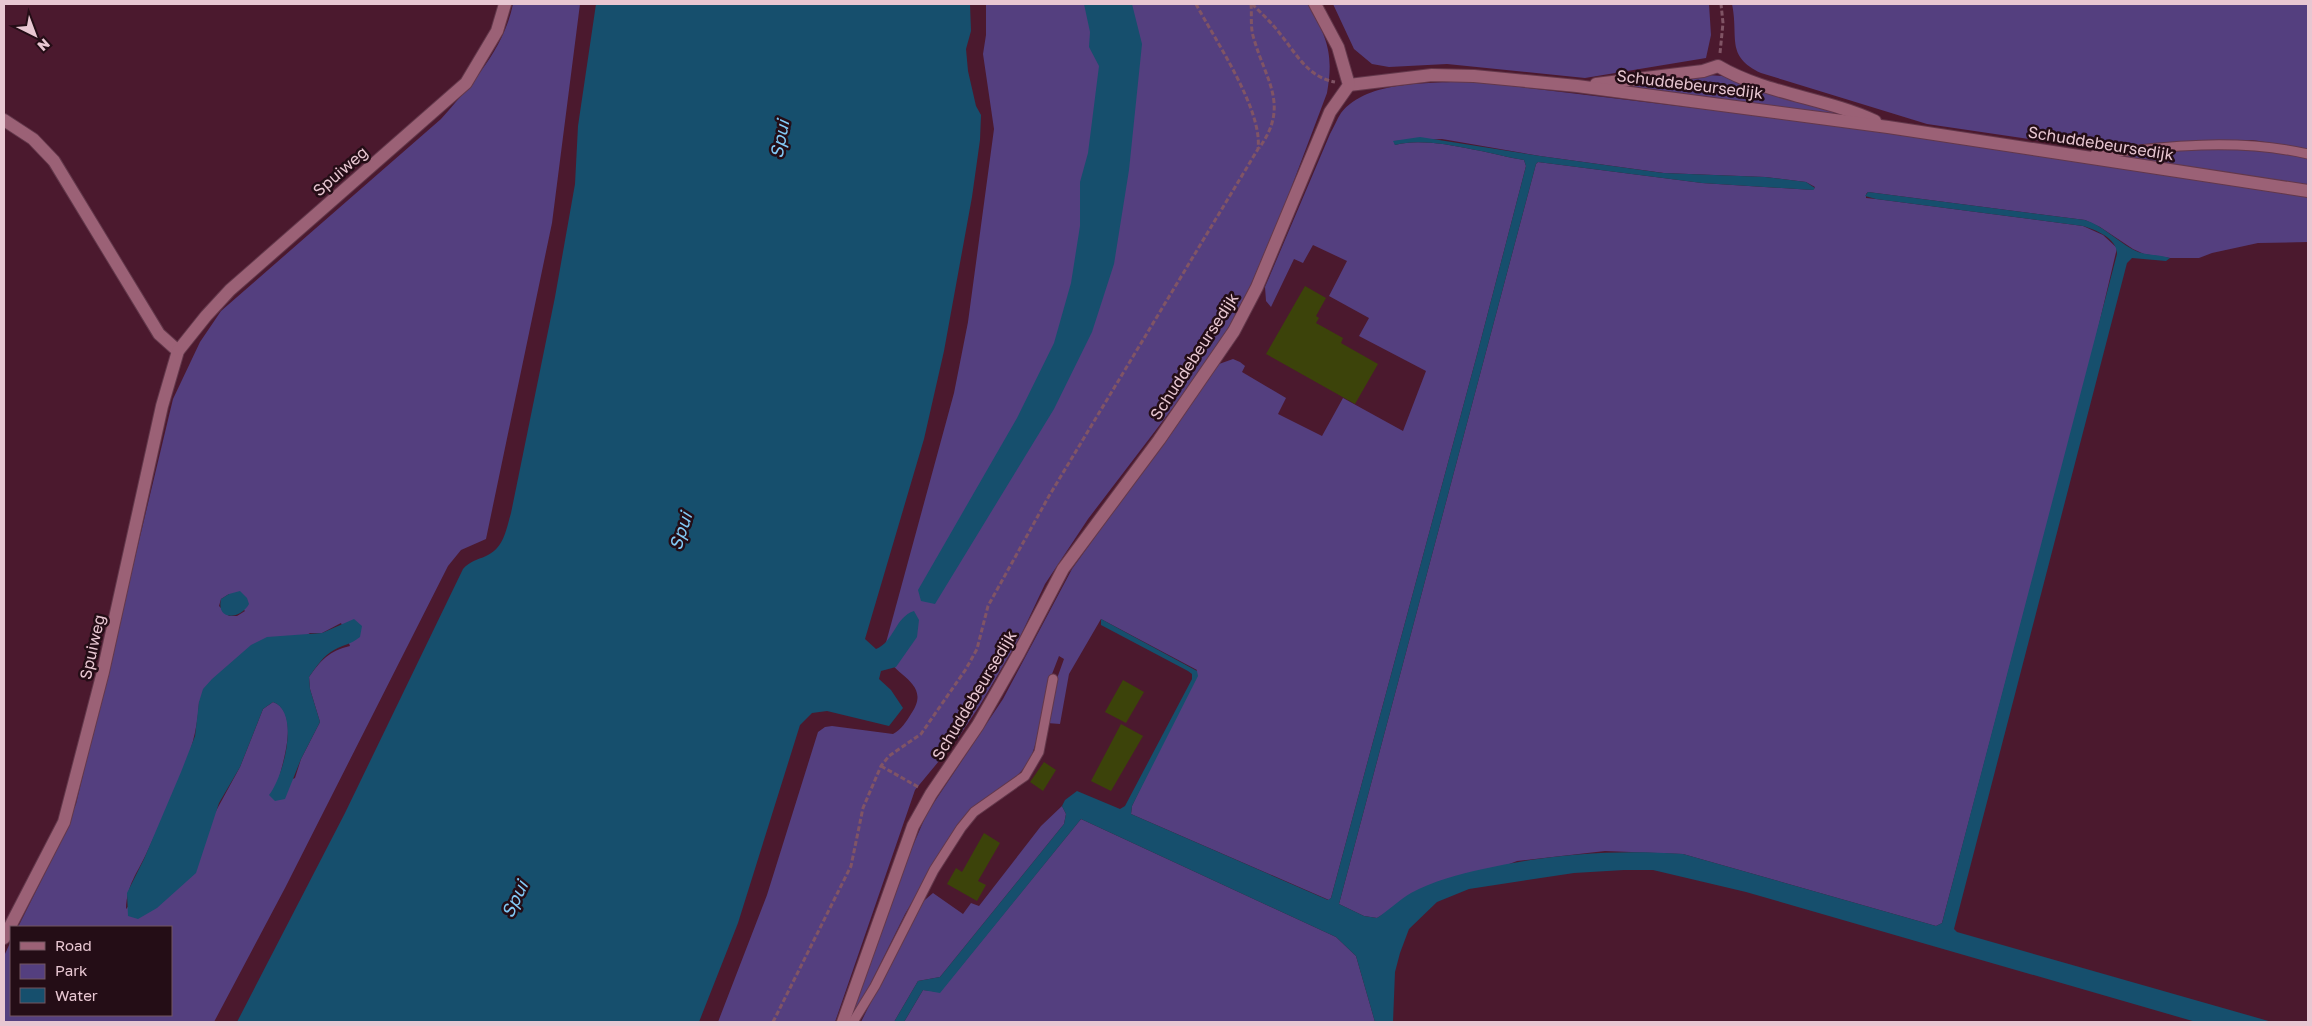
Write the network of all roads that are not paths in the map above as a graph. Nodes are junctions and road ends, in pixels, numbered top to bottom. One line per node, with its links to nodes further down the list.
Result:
1 (505, 4): 10 (street, Spuiweg)
2 (1315, 4): 3 (street)
3 (1349, 85): 4 (street, Schuddebeursedijk); 15 (street, Schuddebeursedijk)
4 (1577, 86): 6 (street, Schuddebeursedijk); 6 (street, Schuddebeursedijk)
5 (4, 120): 10 (street)
6 (1888, 127): 8 (street, Schuddebeursedijk)
7 (2308, 154): 8 (lane)
8 (2084, 157): 9 (street, Schuddebeursedijk)
9 (2308, 190)
10 (178, 351): 13 (street, Spuiweg)
11 (1053, 679): 16 (lane)
12 (10, 926): 14 (street, Spuiweg)
13 (10, 926)
14 (4, 938)
15 (842, 1022)
16 (853, 1022)

